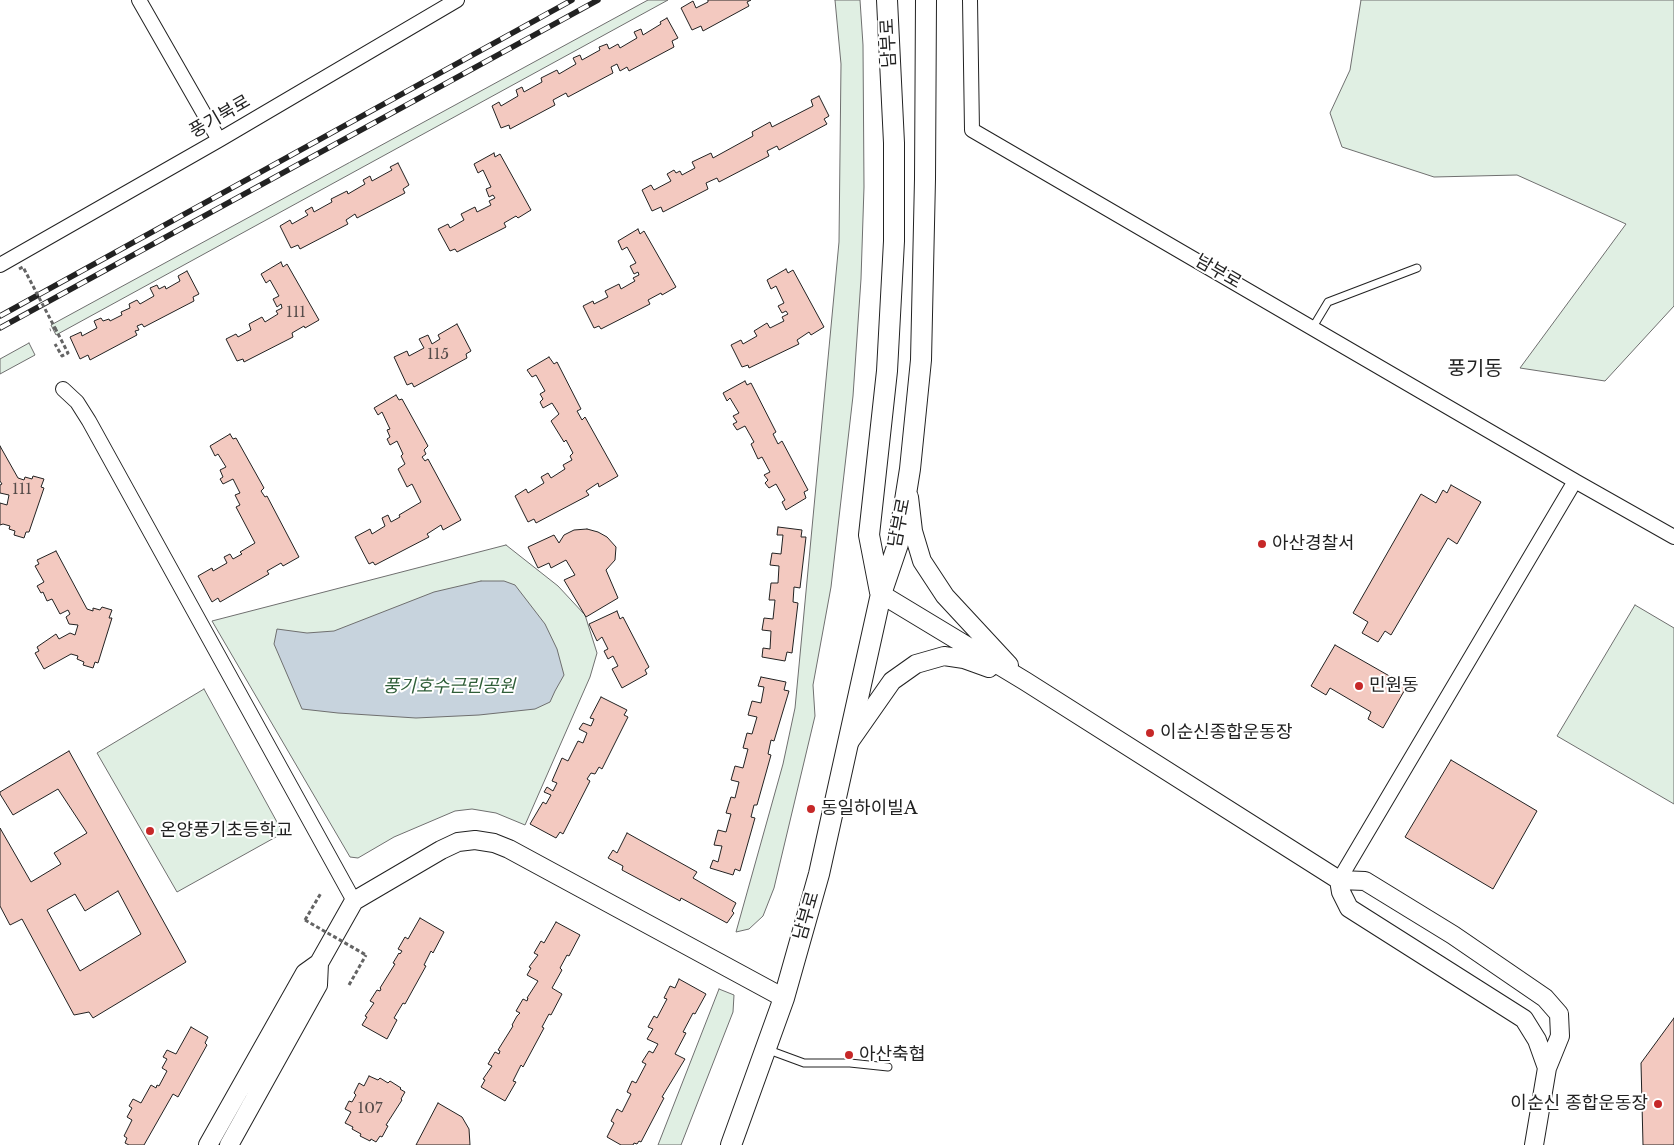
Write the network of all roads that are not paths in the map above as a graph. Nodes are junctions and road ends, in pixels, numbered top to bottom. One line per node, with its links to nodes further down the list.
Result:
1 (139, 0): 6 (street)
2 (458, 0): 6 (street, 풍기북로)
3 (887, 0): 14 (main road, 남부로)
4 (970, 0): 9 (street, 남부로)
5 (926, 8): 12 (main road, 남부로)
6 (219, 140): 7 (street, 풍기북로)
7 (0, 265)
8 (1418, 268): 9 (lane)
9 (1313, 327): 11 (street, 남부로)
10 (63, 388): 18 (street)
11 (1575, 481): 13 (street, 남부로); 17 (street)
12 (908, 485): 14 (main road, 남부로); 15 (street)
13 (1674, 537)
14 (881, 594): 15 (street); 16 (main road, 남부로)
15 (1025, 681): 16 (street); 17 (street)
16 (849, 741): 20 (main road, 남부로)
17 (1339, 880): 23 (street); 23 (street)
18 (354, 901): 19 (street); 20 (street)
19 (319, 963): 24 (street); 25 (street)
20 (784, 998): 21 (main road, 남부로)
21 (766, 1049): 22 (lane); 26 (main road, 남부로)
22 (888, 1067)
23 (1547, 1068): 27 (street)
24 (208, 1145)
25 (229, 1145)
26 (731, 1145)
27 (1534, 1145)

